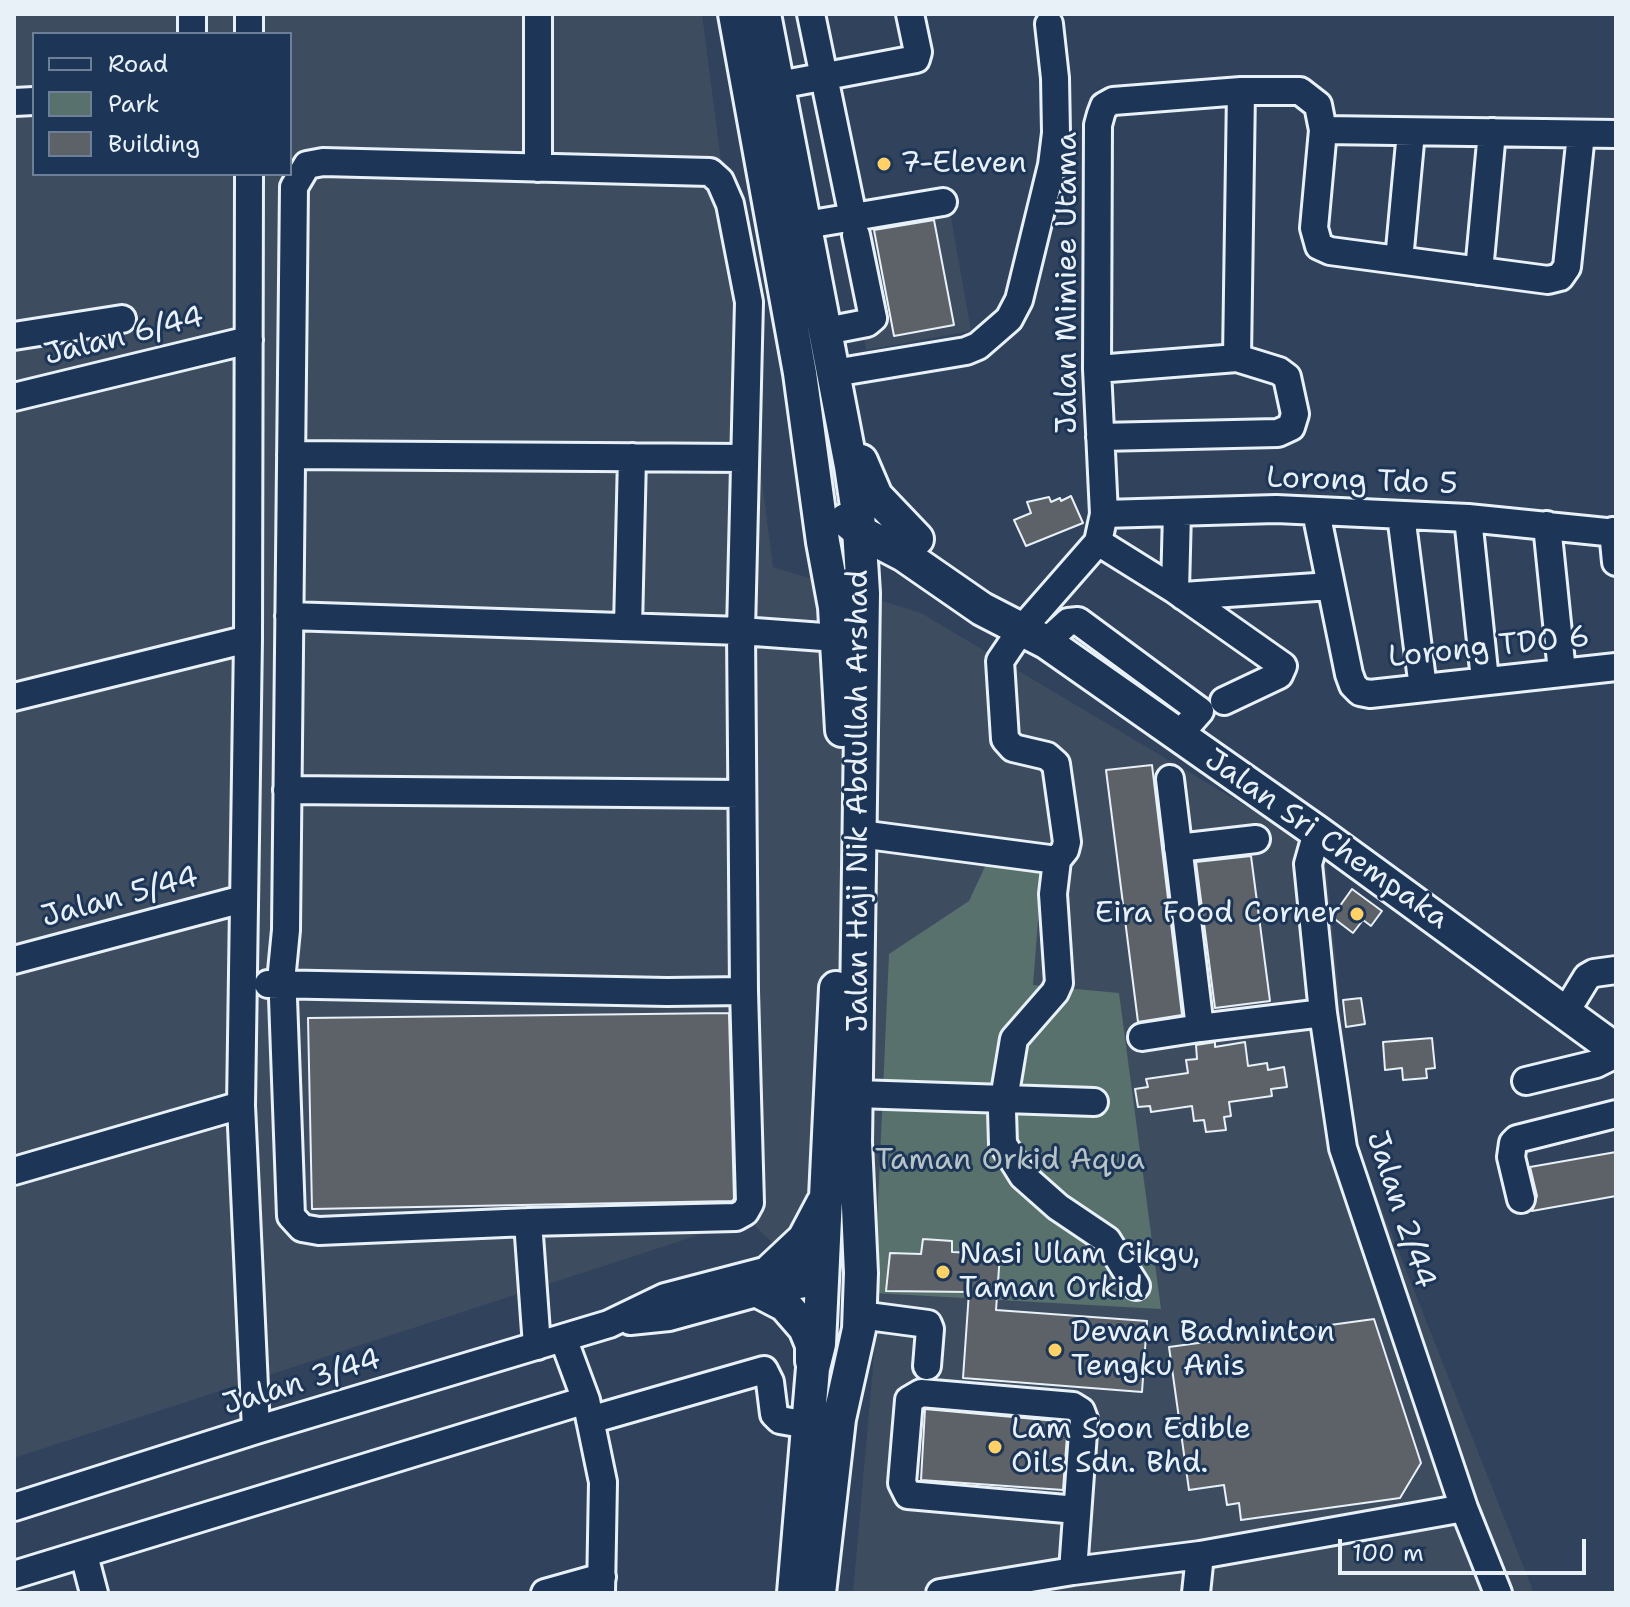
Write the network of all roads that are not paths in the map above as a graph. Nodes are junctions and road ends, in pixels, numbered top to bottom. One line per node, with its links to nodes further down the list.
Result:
1 (538, 14): 15 (street)
2 (764, 14): 8 (main road)
3 (811, 14): 7 (street)
4 (910, 14): 7 (street)
5 (735, 22): 28 (main road, Jalan Haji Nik Abdullah Arshad)
6 (1049, 24): 29 (street)
7 (823, 77): 8 (street); 19 (street)
8 (779, 85): 18 (main road)
9 (1241, 91): 10 (street, Jalan Mimiee Utama); 26 (street); 27 (street, Jalan Mimiee Utama)
10 (1323, 130): 11 (street); 20 (street)
11 (1411, 132): 12 (street); 20 (street)
12 (1492, 132): 13 (street); 21 (street)
13 (1581, 134): 14 (street); 21 (street)
14 (1616, 134)
15 (538, 168): 33 (street); 35 (street)
16 (249, 176): 25 (street)
17 (943, 202): 19 (street)
18 (806, 225): 19 (street); 23 (main road)
19 (854, 226): 23 (street)
20 (1399, 260): 21 (street)
21 (1479, 271)
22 (122, 319): 24 (street)
23 (826, 331): 29 (main road)
24 (14, 336)
25 (249, 340): 30 (street, Jalan 6/44); 54 (street)
26 (1237, 358): 27 (street); 32 (street)
27 (1097, 369): 32 (street, Jalan Mimiee Utama)
28 (800, 373): 41 (main road); 49 (main road, Jalan Haji Nik Abdullah Arshad)
29 (834, 373): 31 (main road)
30 (14, 397)
31 (841, 408): 41 (main road); 45 (main road)
32 (1100, 437): 38 (street, Jalan Mimiee Utama)
33 (291, 455): 34 (street); 50 (street)
34 (632, 457): 35 (street); 51 (street)
35 (745, 458): 52 (street)
36 (1177, 512): 37 (street, Lorong Tdo 5); 38 (street, Lorong Tdo 5); 48 (street)
37 (1316, 512): 39 (street, Lorong Tdo 5); 47 (street)
38 (1104, 514): 44 (street, Jalan Mimiee Utama)
39 (1401, 515): 40 (street, Lorong Tdo 5); 58 (street)
40 (1468, 518): 42 (street, Lorong Tdo 5); 57 (street)
41 (855, 522): 45 (main road); 49 (main road)
42 (1547, 525): 43 (street, Lorong Tdo 5); 56 (street)
43 (1614, 532): 46 (street)
44 (1098, 542): 48 (street); 53 (street, Jalan Mimiee Utama)
45 (917, 552): 49 (main road); 53 (main road, Jalan Sri Chempaka)
46 (1616, 562)
47 (1331, 586): 48 (street); 58 (street, Lorong TDO 6)
48 (1179, 593): 60 (street)
49 (845, 612): 52 (street); 65 (main road, Jalan Haji Nik Abdullah Arshad); 88 (main road, Jalan Haji Nik Abdullah Arshad)
50 (289, 616): 51 (street); 62 (street)
51 (628, 627): 52 (street)
52 (741, 631): 63 (street)
53 (1031, 633): 64 (main road, Jalan Sri Chempaka); 68 (street, Jalan Mimiee Utama)
54 (248, 639): 59 (street); 69 (street)
55 (1616, 667): 56 (street, Lorong TDO 6)
56 (1562, 672): 57 (street, Lorong TDO 6)
57 (1485, 680): 58 (street, Lorong TDO 6)
58 (1423, 688)
59 (14, 697)
60 (1224, 701)
61 (1170, 779): 67 (street)
62 (287, 790): 63 (street); 73 (street)
63 (742, 794): 74 (street)
64 (1317, 832): 75 (street, Jalan 2/44); 76 (main road, Jalan Sri Chempaka)
65 (860, 834): 68 (street); 81 (main road, Jalan Haji Nik Abdullah Arshad)
66 (1256, 839): 67 (street)
67 (1178, 848): 77 (street)
68 (1057, 860): 82 (street)
69 (243, 899): 70 (street, Jalan 5/44); 72 (street)
70 (14, 960)
71 (1616, 970): 76 (street)
72 (245, 980): 73 (street); 84 (street)
73 (282, 986): 74 (street); 90 (street)
74 (744, 991): 90 (street)
75 (1323, 1013): 77 (street); 104 (street, Jalan 2/44)
76 (1565, 1013): 79 (main road, Jalan Sri Chempaka)
77 (1200, 1028): 78 (street)
78 (1142, 1037)
79 (1616, 1052): 80 (street)
80 (1526, 1081)
81 (857, 1094): 82 (street); 86 (main road, Jalan Haji Nik Abdullah Arshad)
82 (1003, 1100): 83 (street); 93 (street)
83 (1094, 1102)
84 (241, 1105): 87 (street); 102 (street)
85 (1616, 1114): 89 (street)
86 (856, 1157): 91 (main road); 94 (main road, Jalan Haji Nik Abdullah Arshad)
87 (14, 1171)
88 (828, 1189): 91 (main road, Jalan Haji Nik Abdullah Arshad); 92 (main road)
89 (1521, 1199)
90 (528, 1222): 96 (street)
91 (826, 1272): 92 (street, Jalan 3/44); 98 (main road, Jalan Haji Nik Abdullah Arshad); 100 (main road)
92 (766, 1280): 95 (street, Jalan 3/44); 98 (main road)
93 (1136, 1286)
94 (860, 1315): 97 (street); 100 (main road, Jalan Haji Nik Abdullah Arshad)
95 (563, 1338): 96 (street, Jalan 3/44); 99 (street)
96 (537, 1346): 102 (street, Jalan 3/44)
97 (927, 1366)
98 (813, 1368): 101 (main road, Jalan Haji Nik Abdullah Arshad)
99 (588, 1410): 101 (street); 106 (street); 110 (street)
100 (839, 1419): 114 (main road, Jalan Haji Nik Abdullah Arshad)
101 (808, 1425): 113 (main road, Jalan Haji Nik Abdullah Arshad)
102 (256, 1430): 103 (street, Jalan 3/44)
103 (14, 1507)
104 (1464, 1508): 107 (street); 117 (street, Jalan 2/44)
105 (1077, 1510): 105 (street); 108 (street)
106 (84, 1555): 109 (street); 111 (street)
107 (1200, 1555): 108 (street); 116 (street)
108 (1073, 1571): 115 (street)
109 (14, 1575)
110 (602, 1585): 112 (street)
111 (94, 1593)
112 (545, 1593)
113 (794, 1593)
114 (819, 1593)
115 (940, 1593)
116 (1196, 1593)
117 (1498, 1593)

